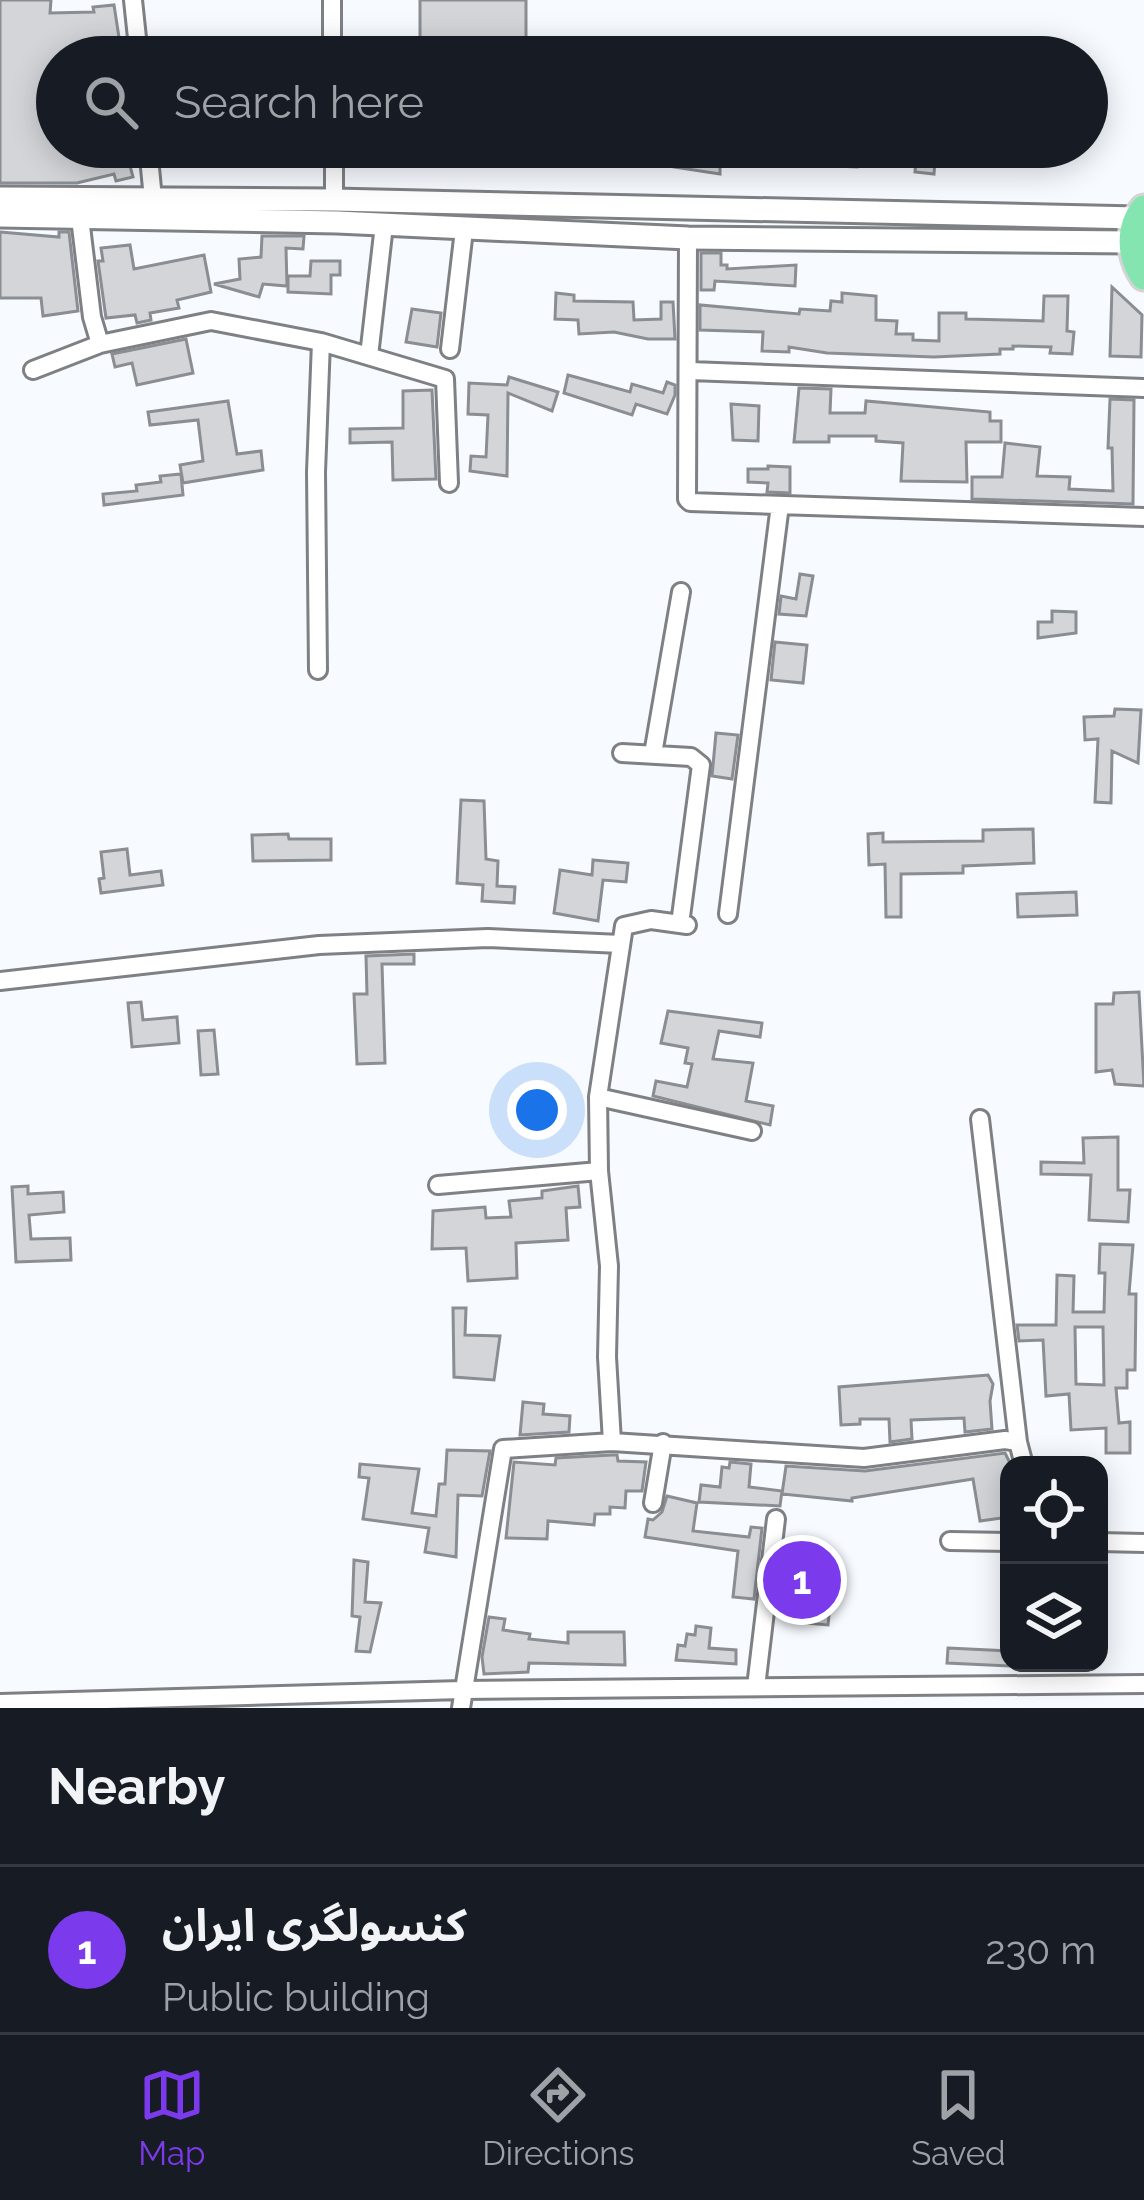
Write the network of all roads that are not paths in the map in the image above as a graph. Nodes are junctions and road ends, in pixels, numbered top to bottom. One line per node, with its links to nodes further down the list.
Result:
1 (133, 0): 3 (street)
2 (332, 0): 4 (street)
3 (137, 36)
4 (332, 36)
5 (150, 168): 8 (street)
6 (334, 168): 9 (street)
7 (0, 198): 8 (street)
8 (153, 199): 9 (street)
9 (334, 200): 12 (street)
10 (0, 216): 11 (street)
11 (80, 218): 13 (street); 18 (street)
12 (1138, 223): 15 (street); 16 (main road)
13 (384, 225): 14 (street); 20 (street)
14 (464, 230): 15 (street); 19 (street)
15 (688, 238): 22 (street)
16 (1144, 276)
17 (321, 342): 18 (street); 20 (street); 28 (street)
18 (100, 344): 21 (street)
19 (450, 349)
20 (369, 356): 24 (street)
21 (33, 370)
22 (690, 371): 23 (street); 25 (street)
23 (1144, 388)
24 (449, 483)
25 (780, 505): 26 (street); 31 (street)
26 (1144, 517)
27 (681, 592): 30 (street)
28 (318, 670)
29 (622, 753): 30 (street)
30 (653, 754): 32 (street)
31 (728, 914)
32 (622, 936): 33 (street); 34 (street)
33 (0, 982)
34 (598, 1097): 36 (street); 37 (street)
35 (980, 1119): 40 (street)
36 (752, 1131)
37 (599, 1171): 38 (street); 39 (street)
38 (437, 1185)
39 (612, 1442): 41 (street); 51 (street)
40 (1018, 1442): 41 (street); 42 (street)
41 (663, 1443): 43 (street)
42 (1022, 1456)
43 (653, 1503)
44 (776, 1519): 50 (street)
45 (950, 1541): 46 (street)
46 (1000, 1541)
47 (1108, 1543): 48 (street)
48 (1144, 1543)
49 (1144, 1684): 50 (street)
50 (756, 1687): 51 (street)
51 (461, 1699): 52 (street)
52 (0, 1703)

